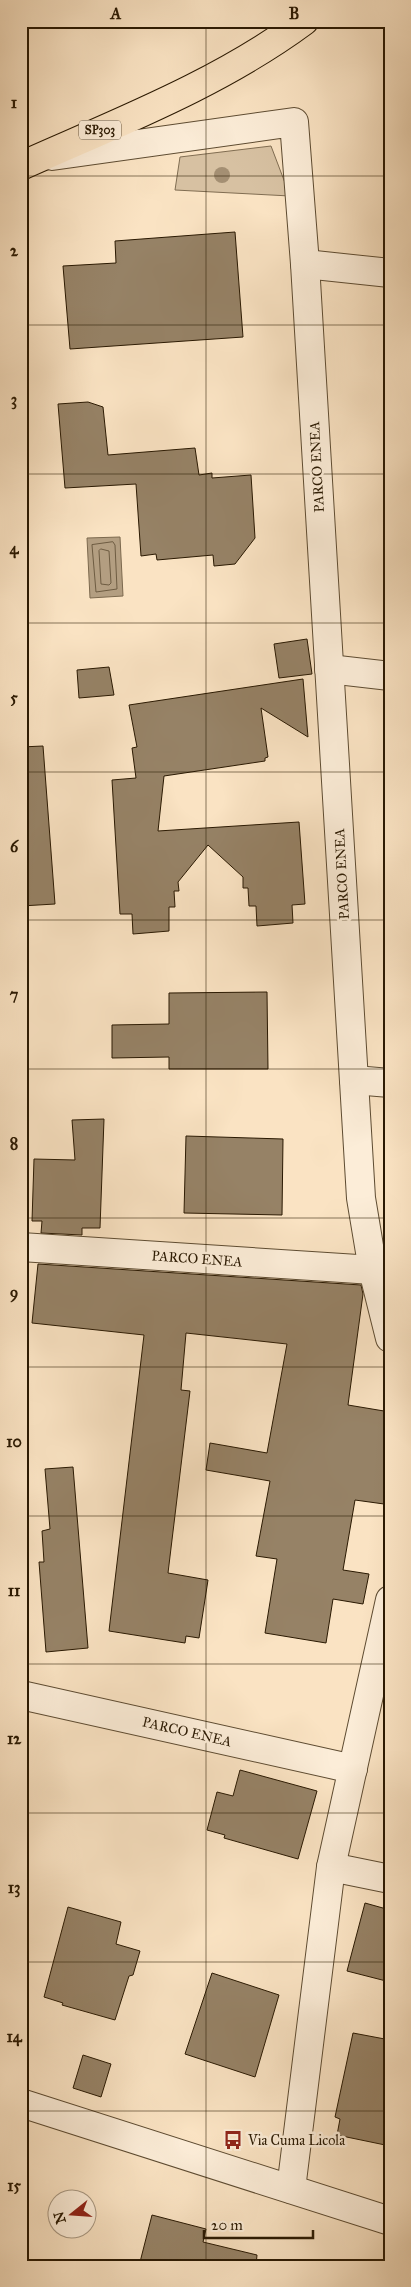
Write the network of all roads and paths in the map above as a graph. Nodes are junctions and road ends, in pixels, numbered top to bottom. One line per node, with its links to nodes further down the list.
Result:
1 (304, 21): 2 (main road, SP303)
2 (30, 162): 3 (street, PARCO ENEA)
3 (305, 264): 4 (street); 5 (street, PARCO ENEA)
4 (390, 273)
5 (329, 669): 6 (street); 7 (street, PARCO ENEA)
6 (390, 676)
7 (354, 1080): 8 (street); 10 (street, PARCO ENEA)
8 (390, 1083)
9 (21, 1248): 10 (street, PARCO ENEA)
10 (373, 1270): 11 (street, PARCO ENEA)
11 (390, 1338)
12 (390, 1600): 14 (street)
13 (21, 1695): 14 (street, PARCO ENEA)
14 (352, 1769): 15 (street)
15 (331, 1867): 16 (street); 18 (street)
16 (390, 1879)
17 (21, 2103): 18 (street)
18 (291, 2189): 19 (street)
19 (390, 2221)

